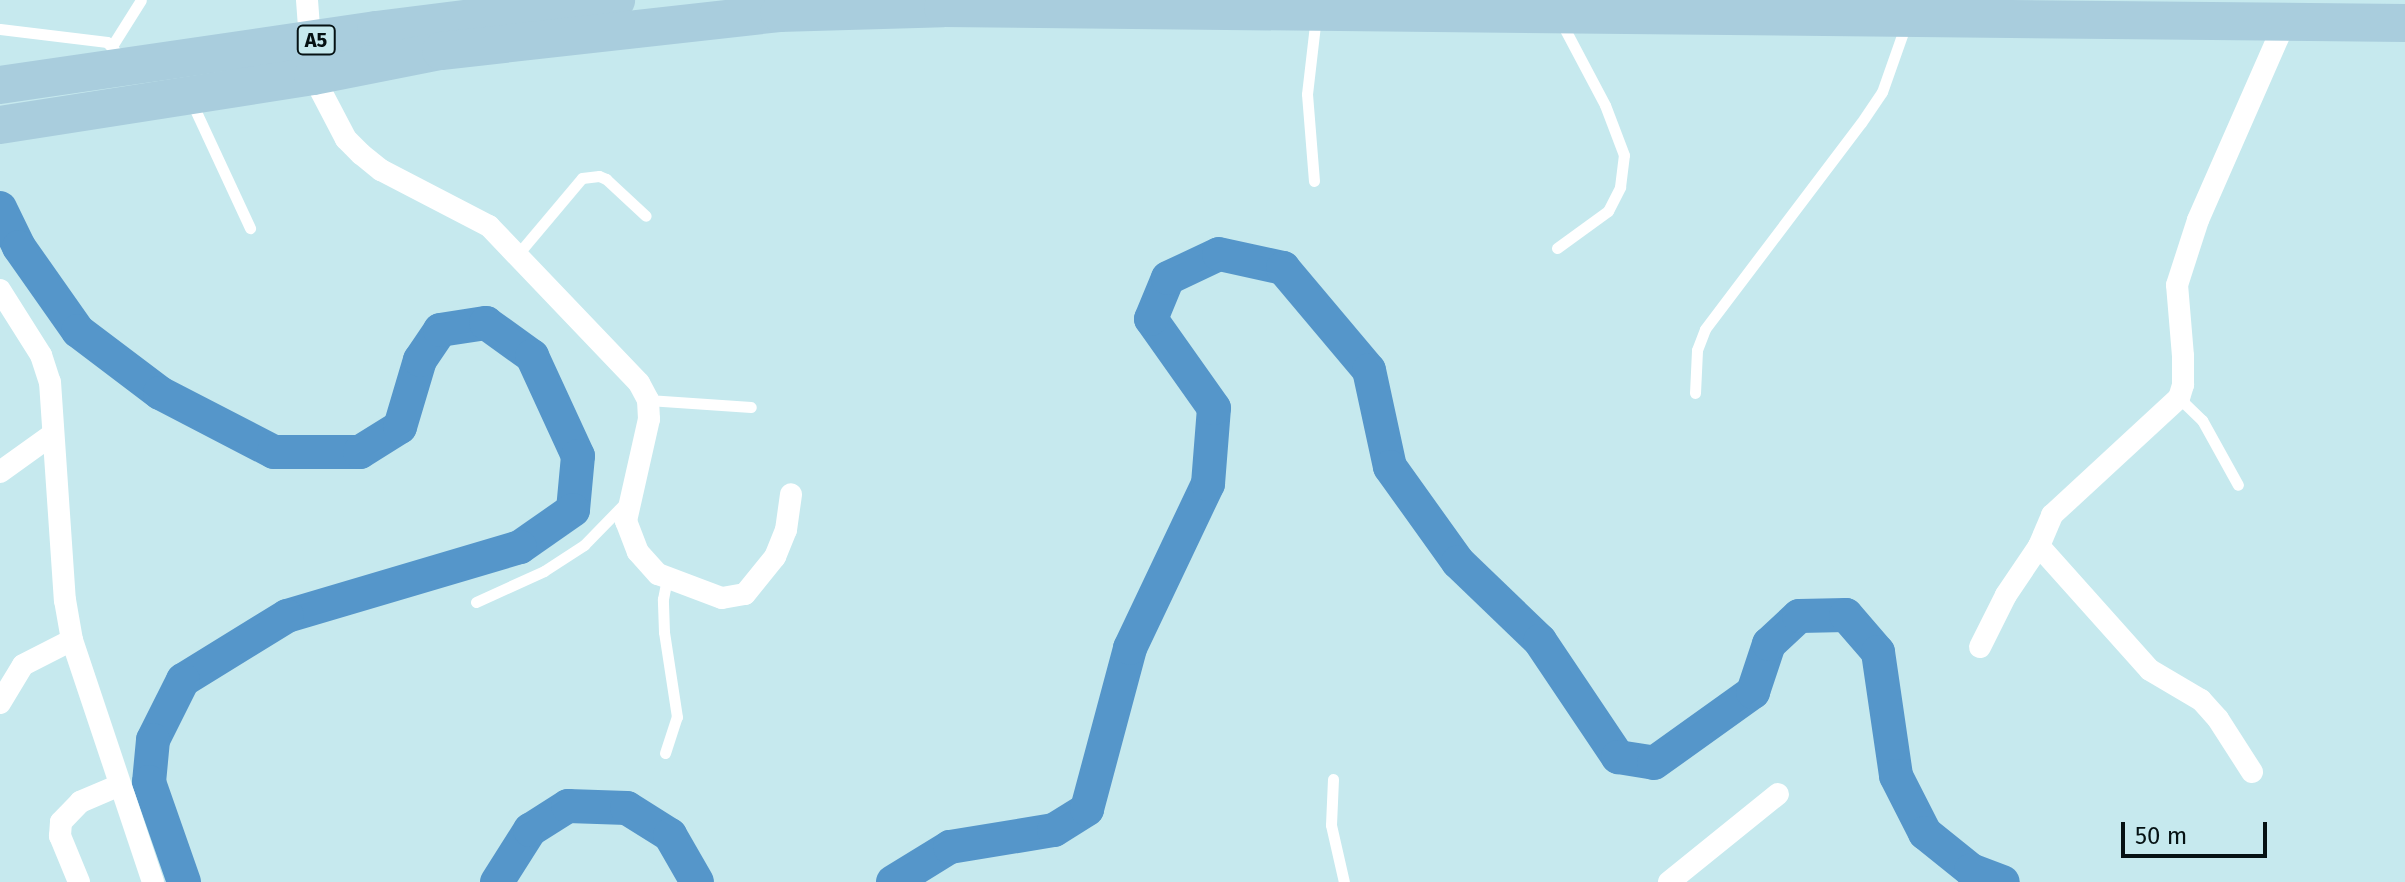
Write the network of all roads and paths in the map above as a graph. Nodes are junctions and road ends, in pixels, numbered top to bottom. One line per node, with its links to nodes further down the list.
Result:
1 (141, 0): 10 (lane)
2 (307, 0): 11 (street)
3 (616, 0): 11 (highway, A5)
4 (1317, 12): 5 (highway, A5); 11 (highway, A5); 15 (lane)
5 (1557, 14): 6 (highway, A5); 18 (lane)
6 (1907, 19): 8 (highway, A5); 21 (lane)
7 (2405, 23): 8 (highway, A5)
8 (2284, 24): 22 (street)
9 (0, 29): 10 (lane)
10 (115, 57): 11 (highway, A5); 12 (highway, A5)
11 (311, 58): 13 (highway, A5); 19 (street)
12 (9, 83)
13 (188, 95): 14 (highway, A5); 17 (lane)
14 (13, 123)
15 (1314, 181)
16 (646, 216): 19 (lane)
17 (250, 228)
18 (1557, 248)
19 (518, 254): 23 (street)
20 (0, 290): 25 (street)
21 (1695, 393)
22 (2179, 398): 27 (lane); 30 (street)
23 (648, 400): 24 (lane); 29 (street)
24 (751, 407)
25 (53, 434): 26 (street); 33 (street)
26 (0, 472)
27 (2238, 485)
28 (791, 494): 31 (street)
29 (630, 499): 31 (street); 32 (lane)
30 (2039, 546): 34 (street); 37 (street)
31 (667, 579): 36 (lane)
32 (476, 602)
33 (72, 640): 35 (street); 39 (street)
34 (1980, 647)
35 (0, 703)
36 (665, 753)
37 (2252, 772)
38 (1333, 779): 43 (lane)
39 (120, 785): 41 (street); 42 (street)
40 (1778, 794): 44 (street)
41 (79, 882)
42 (153, 882)
43 (1344, 882)
44 (1669, 882)

